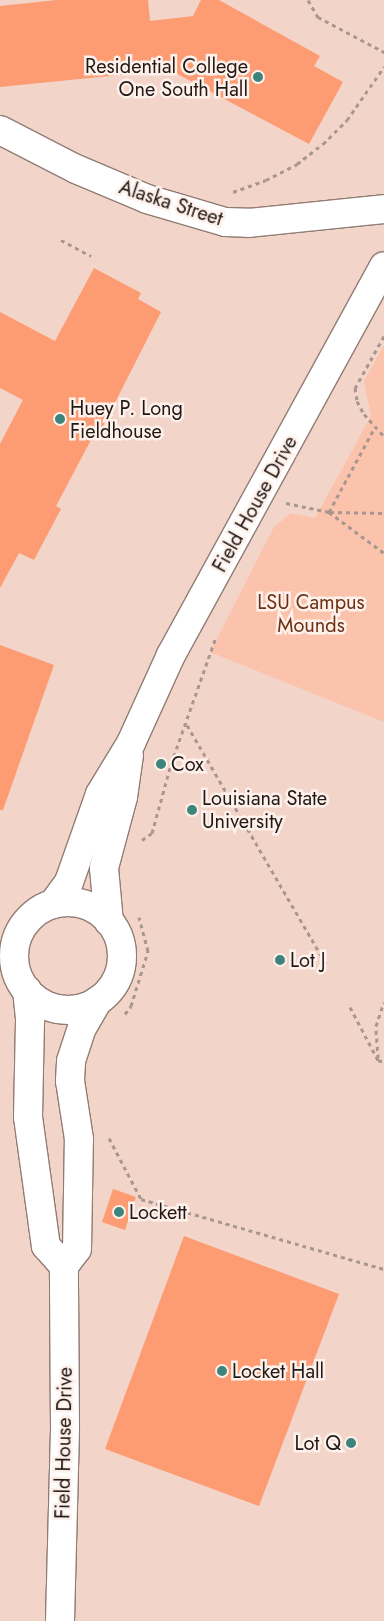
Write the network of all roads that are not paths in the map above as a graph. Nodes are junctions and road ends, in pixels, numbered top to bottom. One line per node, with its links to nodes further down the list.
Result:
1 (0, 130): 2 (street, Alaska Street)
2 (384, 209)
3 (384, 266): 4 (street, Field House Drive)
4 (131, 743): 5 (street, Field House Drive); 7 (street, Field House Drive)
5 (53, 904): 6 (street); 7 (street)
6 (30, 918): 8 (street); 9 (street)
7 (109, 922): 10 (street)
8 (0, 924)
9 (14, 973): 10 (street); 11 (street)
10 (98, 1000): 11 (street)
11 (64, 1266): 12 (street, Field House Drive)
12 (60, 1621)

